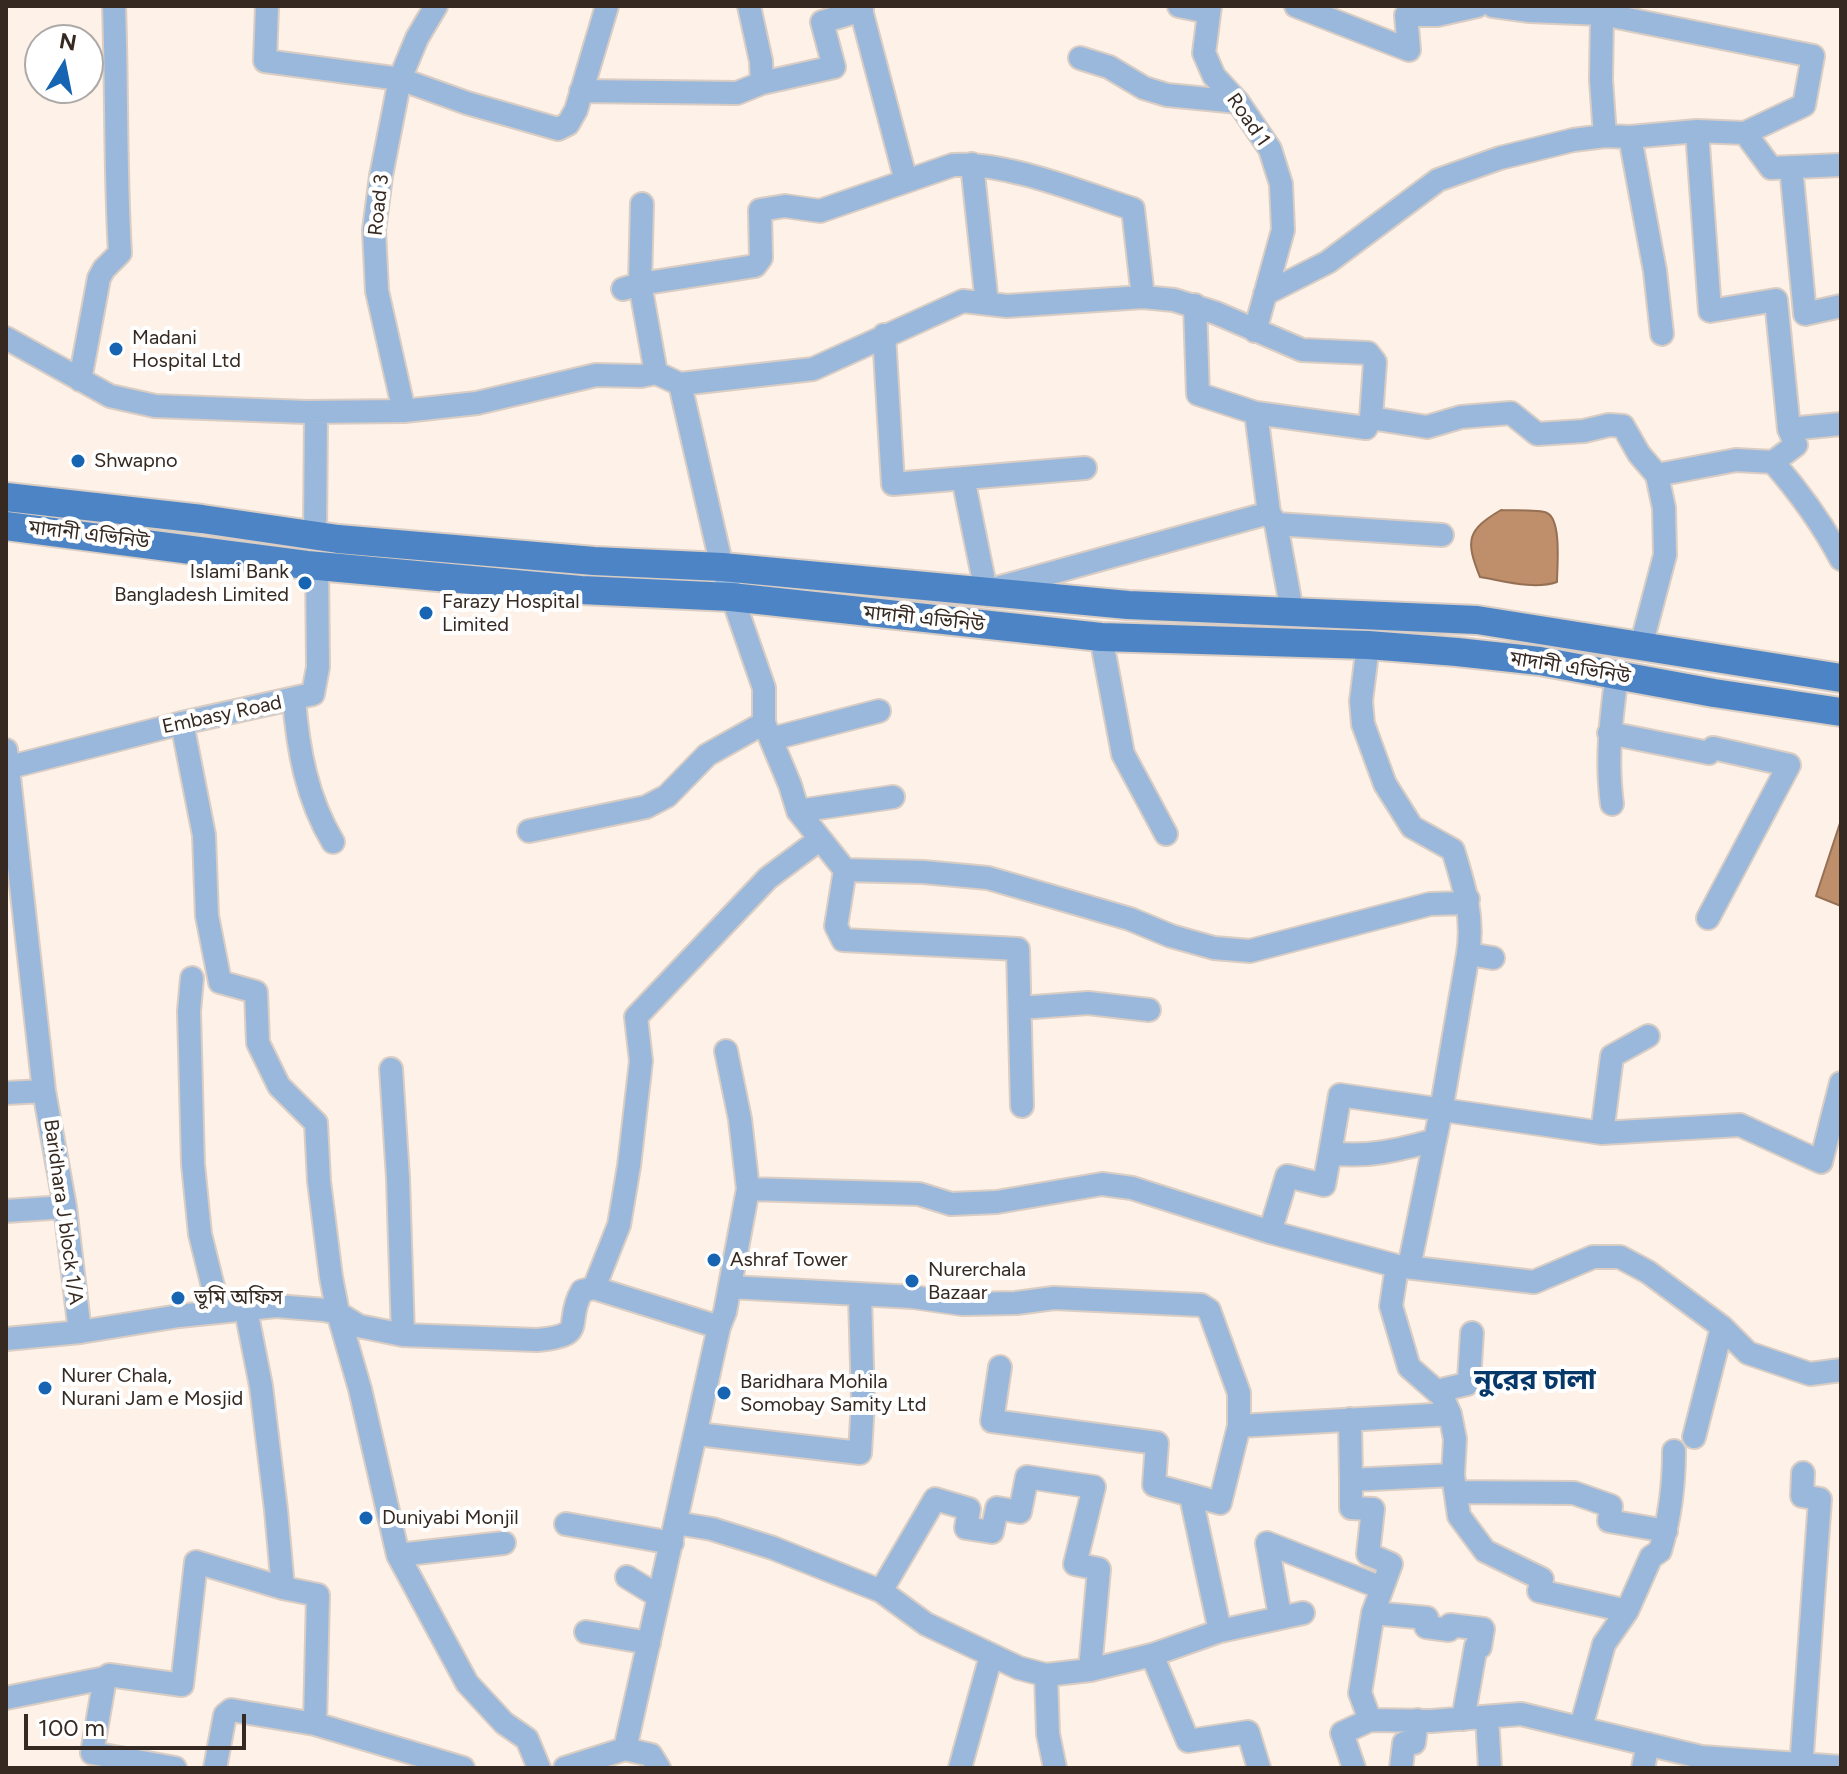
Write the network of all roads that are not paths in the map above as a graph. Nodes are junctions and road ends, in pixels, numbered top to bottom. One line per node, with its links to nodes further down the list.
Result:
1 (114, 6): 39 (street)
2 (267, 6): 15 (street)
3 (436, 6): 15 (street, Road 3)
4 (607, 6): 17 (street)
5 (749, 6): 16 (street)
6 (1179, 6): 12 (street)
7 (1296, 6): 8 (street)
8 (1477, 6)
9 (1493, 6): 13 (street)
10 (1623, 6): 13 (street)
11 (861, 8): 16 (street); 26 (street)
12 (1209, 9): 18 (street, Road 1)
13 (1602, 14): 20 (street); 21 (street)
14 (1080, 58): 18 (street)
15 (400, 79): 17 (street); 41 (street, Road 3)
16 (762, 83): 17 (street)
17 (581, 91)
18 (1238, 102): 29 (street, Road 1)
19 (1697, 131): 20 (street); 22 (street); 46 (street)
20 (1745, 133): 25 (street)
21 (1605, 136): 22 (street); 29 (street)
22 (1630, 137): 35 (street)
23 (972, 164): 26 (street); 30 (street); 31 (street)
24 (1841, 165): 25 (street)
25 (1791, 167): 33 (street)
26 (906, 181): 28 (street)
27 (642, 204): 28 (street)
28 (632, 287): 38 (street)
29 (1265, 294): 34 (street, Road 1)
30 (1143, 297): 31 (street); 32 (street)
31 (987, 304): 36 (street)
32 (1195, 305): 34 (street); 43 (street)
33 (1841, 306)
34 (1255, 331): 44 (street)
35 (1662, 334)
36 (884, 335): 40 (street); 50 (street)
37 (6, 338): 39 (street)
38 (656, 373): 40 (street); 41 (street)
39 (80, 380): 42 (street)
40 (680, 384): 58 (street)
41 (404, 411): 42 (street)
42 (316, 412): 55 (street)
43 (1256, 413): 44 (street); 52 (street)
44 (1371, 418): 49 (street)
45 (1841, 424): 46 (street)
46 (1789, 429): 47 (street)
47 (1773, 462): 49 (street); 56 (street)
48 (1085, 468): 50 (street)
49 (1657, 475): 64 (street)
50 (963, 478): 59 (street)
51 (6, 497): 55 (main road, মাদানী এভিনিউ)
52 (1272, 518): 54 (street); 59 (street); 61 (street)
53 (6, 526): 57 (main road, মাদানী এভিনিউ)
54 (1442, 535)
55 (315, 536): 58 (main road, মাদানী এভিনিউ)
56 (1841, 559)
57 (317, 565): 60 (main road, মাদানী এভিনিউ); 67 (street, Embasy Road)
58 (722, 567): 59 (main road, মাদানী এভিনিউ); 60 (street)
59 (986, 591): 61 (main road, মাদানী এভিনিউ)
60 (731, 597): 62 (main road, মাদানী এভিনিউ); 71 (street)
61 (1292, 611): 64 (main road, মাদানী এভিনিউ)
62 (1101, 637): 63 (main road, মাদানী এভিনিউ); 78 (street)
63 (1368, 645): 65 (main road, মাদানী এভিনিউ); 82 (street)
64 (1641, 646): 66 (main road, মাদানী এভিনিউ)
65 (1617, 674): 69 (main road, মাদানী এভিনিউ); 72 (street)
66 (1841, 678)
67 (294, 699): 70 (street, Embasy Road); 80 (street)
68 (879, 711): 71 (street)
69 (1841, 712)
70 (182, 723): 73 (street, Embasy Road); 110 (street)
71 (768, 731): 76 (street); 77 (street)
72 (1609, 733): 75 (street); 83 (street)
73 (7, 762): 93 (street, Baridhara J block 1/A)
74 (893, 797): 76 (street)
75 (1612, 804)
76 (798, 811): 79 (street)
77 (529, 831)
78 (1166, 834)
79 (819, 840): 81 (street); 106 (street)
80 (333, 842)
81 (845, 870): 82 (street); 87 (street)
82 (1468, 899): 84 (street)
83 (1708, 918)
84 (1468, 954): 85 (street); 96 (street)
85 (1493, 958)
86 (192, 978): 109 (street)
87 (1020, 1008): 88 (street); 95 (street)
88 (1149, 1010)
89 (1648, 1036): 97 (street)
90 (726, 1051): 100 (street)
91 (391, 1069): 115 (street)
92 (1841, 1083): 97 (street)
93 (44, 1091): 94 (street); 101 (street, Baridhara J block 1/A)
94 (6, 1093)
95 (1022, 1106)
96 (1441, 1111): 97 (street); 98 (street); 99 (street)
97 (1602, 1133)
98 (1435, 1140): 99 (street); 104 (street)
99 (1330, 1153): 103 (street)
100 (748, 1189): 103 (street); 105 (street)
101 (65, 1207): 102 (street); 113 (street, Baridhara J block 1/A)
102 (6, 1211)
103 (1270, 1232): 104 (street)
104 (1403, 1266): 112 (street); 119 (street)
105 (730, 1287): 107 (street); 111 (street)
106 (594, 1288): 111 (street); 115 (street)
107 (860, 1296): 122 (street); 123 (street)
108 (246, 1310): 109 (street); 110 (street); 136 (street)
109 (219, 1311): 113 (street)
110 (338, 1313): 115 (street); 134 (street)
111 (719, 1327): 123 (street)
112 (1722, 1327): 118 (street); 124 (street)
113 (80, 1332): 116 (street)
114 (1472, 1333): 119 (street)
115 (403, 1335)
116 (6, 1339)
117 (1000, 1367): 129 (street)
118 (1841, 1370)
119 (1437, 1391): 120 (street)
120 (1450, 1414): 121 (street); 128 (street)
121 (1350, 1419): 122 (street); 127 (street)
122 (1239, 1426): 129 (street)
123 (697, 1434): 132 (street)
124 (1694, 1437)
125 (1674, 1451): 131 (street)
126 (1803, 1473): 160 (street)
127 (1351, 1480): 128 (street); 137 (street)
128 (1455, 1484): 131 (street); 140 (street)
129 (1191, 1497): 142 (street)
130 (566, 1524): 132 (street)
131 (1666, 1531): 140 (street)
132 (674, 1533): 138 (street); 139 (street)
133 (504, 1543): 134 (street)
134 (398, 1555): 165 (street)
135 (627, 1577): 139 (street)
136 (283, 1588): 149 (street); 155 (street)
137 (1382, 1588): 141 (street); 142 (street)
138 (881, 1591): 146 (street); 147 (street)
139 (658, 1596): 144 (street)
140 (1627, 1611): 156 (street)
141 (1373, 1613): 152 (street); 153 (street)
142 (1220, 1631): 145 (street)
143 (586, 1632): 144 (street)
144 (649, 1643): 158 (street)
145 (1152, 1655): 147 (street); 170 (street)
146 (991, 1656): 148 (street); 168 (street)
147 (1090, 1670): 148 (street)
148 (1046, 1675): 169 (street)
149 (105, 1678): 150 (street); 162 (street)
150 (6, 1698)
151 (1487, 1717): 152 (street); 156 (street); 173 (street)
152 (1463, 1719): 154 (street)
153 (1370, 1720): 154 (street); 171 (street)
154 (1417, 1720): 172 (street)
155 (315, 1724): 163 (street); 164 (street)
156 (1581, 1727): 157 (street)
157 (1648, 1744): 159 (street); 174 (street)
158 (625, 1749): 166 (street); 167 (street)
159 (1714, 1763): 160 (street)
160 (1801, 1766): 161 (street)
161 (1841, 1767)
162 (175, 1768)
163 (215, 1768)
164 (463, 1768)
165 (539, 1768)
166 (565, 1768)
167 (659, 1768)
168 (960, 1768)
169 (1055, 1768)
170 (1259, 1768)
171 (1354, 1768)
172 (1401, 1768)
173 (1490, 1768)
174 (1643, 1768)

